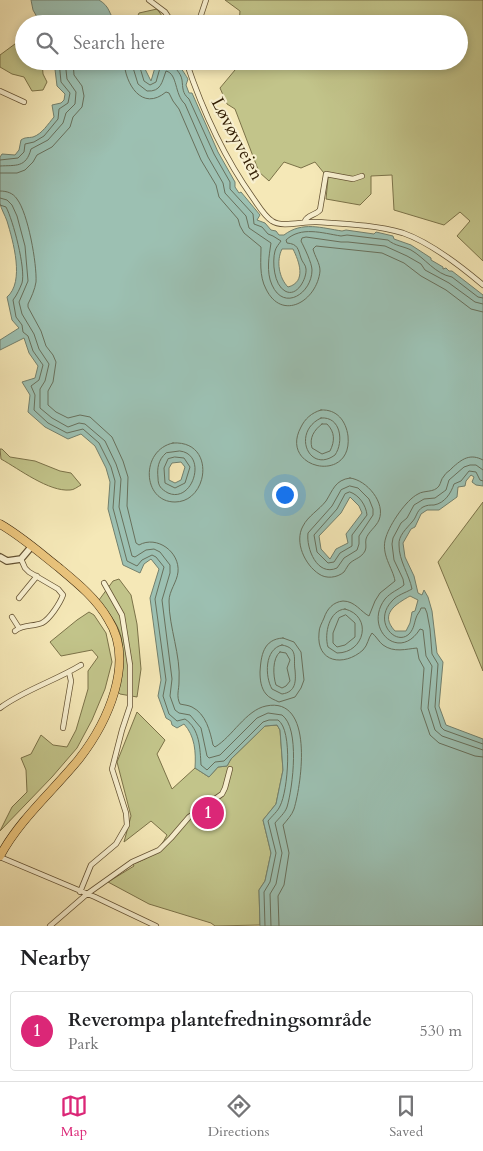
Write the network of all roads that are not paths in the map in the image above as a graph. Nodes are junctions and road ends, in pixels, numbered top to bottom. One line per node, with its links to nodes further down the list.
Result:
1 (149, 0): 3 (street)
2 (206, 0): 4 (street)
3 (166, 15)
4 (201, 15)
5 (189, 70): 9 (street, Løvøyveien)
6 (0, 91): 7 (street)
7 (24, 102)
8 (362, 176): 9 (street)
9 (305, 221): 10 (street, Løvøyveien)
10 (483, 285)
11 (0, 525): 12 (main road)
12 (31, 548): 14 (street); 24 (main road)
13 (0, 557): 14 (street)
14 (21, 559): 15 (street)
15 (37, 576): 17 (street); 18 (street)
16 (104, 583): 25 (street)
17 (19, 598)
18 (12, 617)
19 (81, 665): 20 (street)
20 (69, 672): 21 (street); 22 (street)
21 (0, 708)
22 (63, 728)
23 (230, 769): 26 (street)
24 (0, 857): 25 (street)
25 (80, 892): 26 (street)
26 (87, 894): 27 (street); 28 (street)
27 (50, 926)
28 (156, 926)

